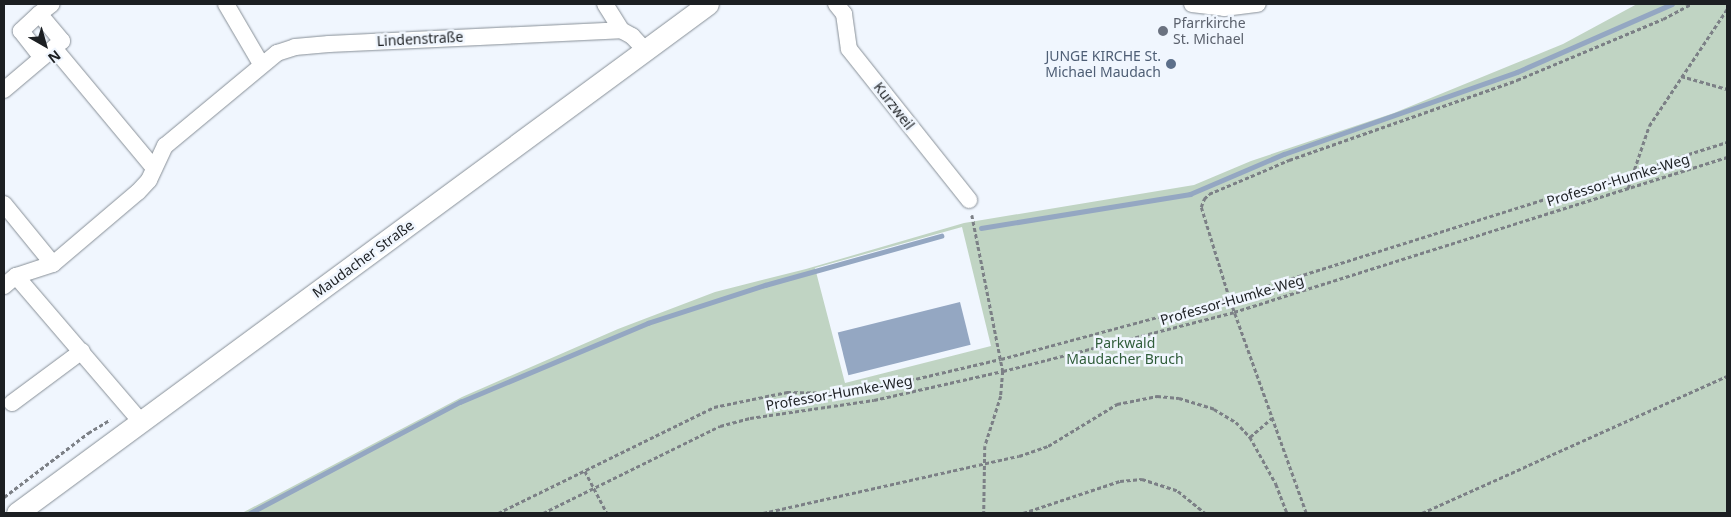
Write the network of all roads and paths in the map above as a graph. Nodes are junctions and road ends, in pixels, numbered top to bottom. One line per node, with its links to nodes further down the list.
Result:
1 (226, 4): 13 (street)
2 (605, 4): 10 (street)
3 (708, 4): 11 (street, Maudacher Straße)
4 (836, 4): 22 (street, Kurzweil)
5 (1192, 4): 6 (street)
6 (1258, 4)
7 (1691, 4): 26 (path)
8 (46, 9): 12 (street); 12 (street)
9 (1727, 9): 14 (path)
10 (620, 30): 11 (street); 13 (street, Lindenstraße)
11 (645, 50): 34 (street, Maudacher Straße)
12 (47, 53): 16 (street); 19 (street)
13 (261, 64): 19 (street, Lindenstraße)
14 (1681, 76): 15 (path); 20 (path)
15 (1727, 89)
16 (4, 90)
17 (1727, 142): 20 (path)
18 (1727, 157): 21 (path, Professor-Humke-Weg)
19 (154, 168): 24 (street, Lindenstraße)
20 (1633, 171): 21 (path); 26 (path)
21 (1628, 188): 27 (path, Professor-Humke-Weg)
22 (970, 200): 29 (path)
23 (4, 204): 24 (street)
24 (53, 264): 25 (street)
25 (10, 281): 28 (street)
26 (1229, 298): 27 (path); 29 (path)
27 (1234, 312): 30 (path, Professor-Humke-Weg); 33 (path)
28 (82, 351): 32 (street); 34 (street)
29 (1001, 359): 30 (path); 37 (path)
30 (1003, 371): 36 (path); 38 (path, Professor-Humke-Weg)
31 (1727, 376): 49 (path)
32 (12, 402)
33 (1272, 418): 35 (path); 48 (path)
34 (141, 422): 39 (street, Maudacher Straße)
35 (1250, 436): 36 (path); 47 (path)
36 (985, 464): 43 (path); 44 (path)
37 (585, 471): 38 (path); 40 (path)
38 (594, 488): 41 (path, Professor-Humke-Weg); 42 (path)
39 (17, 513)
40 (498, 513)
41 (543, 513)
42 (607, 513)
43 (763, 513)
44 (984, 513)
45 (1023, 513): 46 (path)
46 (1205, 513)
47 (1287, 513)
48 (1306, 513)
49 (1422, 513)

